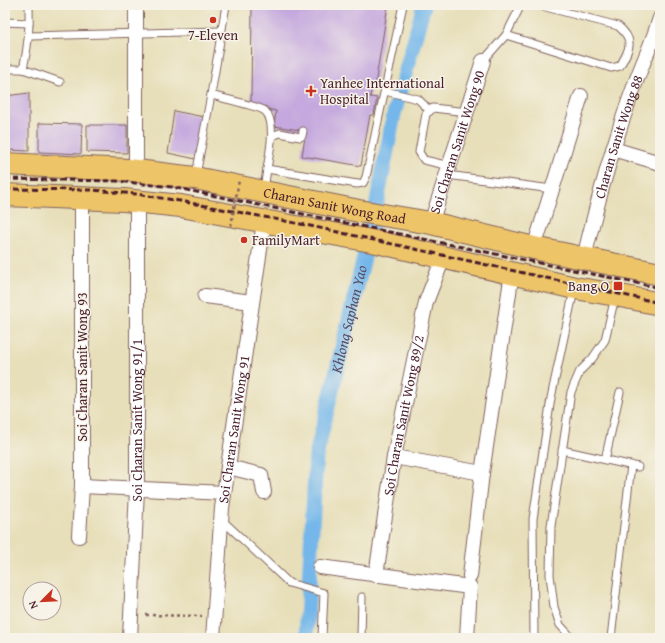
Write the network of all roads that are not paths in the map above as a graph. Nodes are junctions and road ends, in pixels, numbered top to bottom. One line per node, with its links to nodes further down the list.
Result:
1 (29, 5): 9 (lane)
2 (136, 5): 11 (street)
3 (226, 5): 10 (lane)
4 (403, 5): 18 (lane)
5 (521, 5): 12 (lane)
6 (538, 5): 12 (lane)
7 (660, 18): 25 (street, Charan Sanit Wong 88)
8 (5, 22): 9 (lane)
9 (30, 23): 13 (lane)
10 (221, 30): 11 (lane); 19 (lane)
11 (136, 33): 13 (lane); 30 (street)
12 (506, 35): 14 (lane)
13 (29, 36): 16 (lane)
14 (483, 60): 22 (street, Soi Charan Sanit Wong 90)
15 (5, 68): 16 (lane)
16 (23, 70): 17 (lane)
17 (60, 82)
18 (389, 92): 21 (lane); 28 (lane)
19 (211, 95): 24 (lane); 31 (lane)
20 (581, 96): 32 (street)
21 (430, 111): 22 (lane); 29 (lane)
22 (467, 112): 29 (street, Soi Charan Sanit Wong 90)
23 (303, 131): 24 (lane)
24 (272, 136): 28 (lane)
25 (613, 149): 26 (street); 41 (street, Charan Sanit Wong 88)
26 (660, 163)
27 (5, 164): 30 (main road, Charan Sanit Wong Road)
28 (267, 169): 33 (lane)
29 (448, 170): 32 (lane); 38 (street, Soi Charan Sanit Wong 90)
30 (136, 171): 31 (main road, Charan Sanit Wong Road)
31 (195, 178): 33 (main road, Charan Sanit Wong Road)
32 (552, 189): 39 (street)
33 (263, 192): 38 (main road, Charan Sanit Wong Road)
34 (5, 195): 35 (main road, Charan Sanit Wong Road)
35 (82, 198): 36 (main road, Charan Sanit Wong Road); 55 (street, Soi Charan Sanit Wong 93)
36 (137, 202): 37 (main road, Charan Sanit Wong Road); 56 (street, Soi Charan Sanit Wong 91/1)
37 (264, 222): 40 (main road, Charan Sanit Wong Road); 47 (street, Soi Charan Sanit Wong 91)
38 (431, 223): 39 (main road, Charan Sanit Wong Road)
39 (534, 248): 41 (main road, Charan Sanit Wong Road)
40 (443, 258): 42 (main road, Charan Sanit Wong Road); 51 (street, Soi Charan Sanit Wong 89/2)
41 (584, 258): 43 (main road, Charan Sanit Wong Road)
42 (512, 273): 44 (main road, Charan Sanit Wong Road); 54 (street)
43 (660, 274)
44 (575, 288): 45 (main road, Charan Sanit Wong Road); 70 (lane)
45 (616, 295): 48 (main road, Charan Sanit Wong Road); 50 (lane)
46 (205, 296): 47 (street)
47 (252, 302): 53 (street, Soi Charan Sanit Wong 91)
48 (660, 304)
49 (620, 392): 52 (lane)
50 (562, 450): 52 (lane); 71 (lane)
51 (394, 457): 54 (street); 62 (street, Soi Charan Sanit Wong 89/2)
52 (605, 460): 72 (lane)
53 (228, 467): 57 (street); 58 (street, Soi Charan Sanit Wong 91)
54 (482, 473): 63 (street)
55 (82, 486): 56 (street); 60 (street, Soi Charan Sanit Wong 93)
56 (137, 489): 58 (street); 65 (street, Soi Charan Sanit Wong 91/1)
57 (264, 492)
58 (224, 493): 59 (street, Soi Charan Sanit Wong 91)
59 (221, 520): 66 (street, Soi Charan Sanit Wong 91); 67 (lane)
60 (79, 536)
61 (320, 567): 62 (street)
62 (376, 575): 69 (street)
63 (470, 576)
64 (362, 597): 68 (lane)
65 (130, 638)
66 (213, 638)
67 (322, 638)
68 (361, 638)
69 (467, 638)
70 (534, 638)
71 (572, 638)
72 (611, 638)

